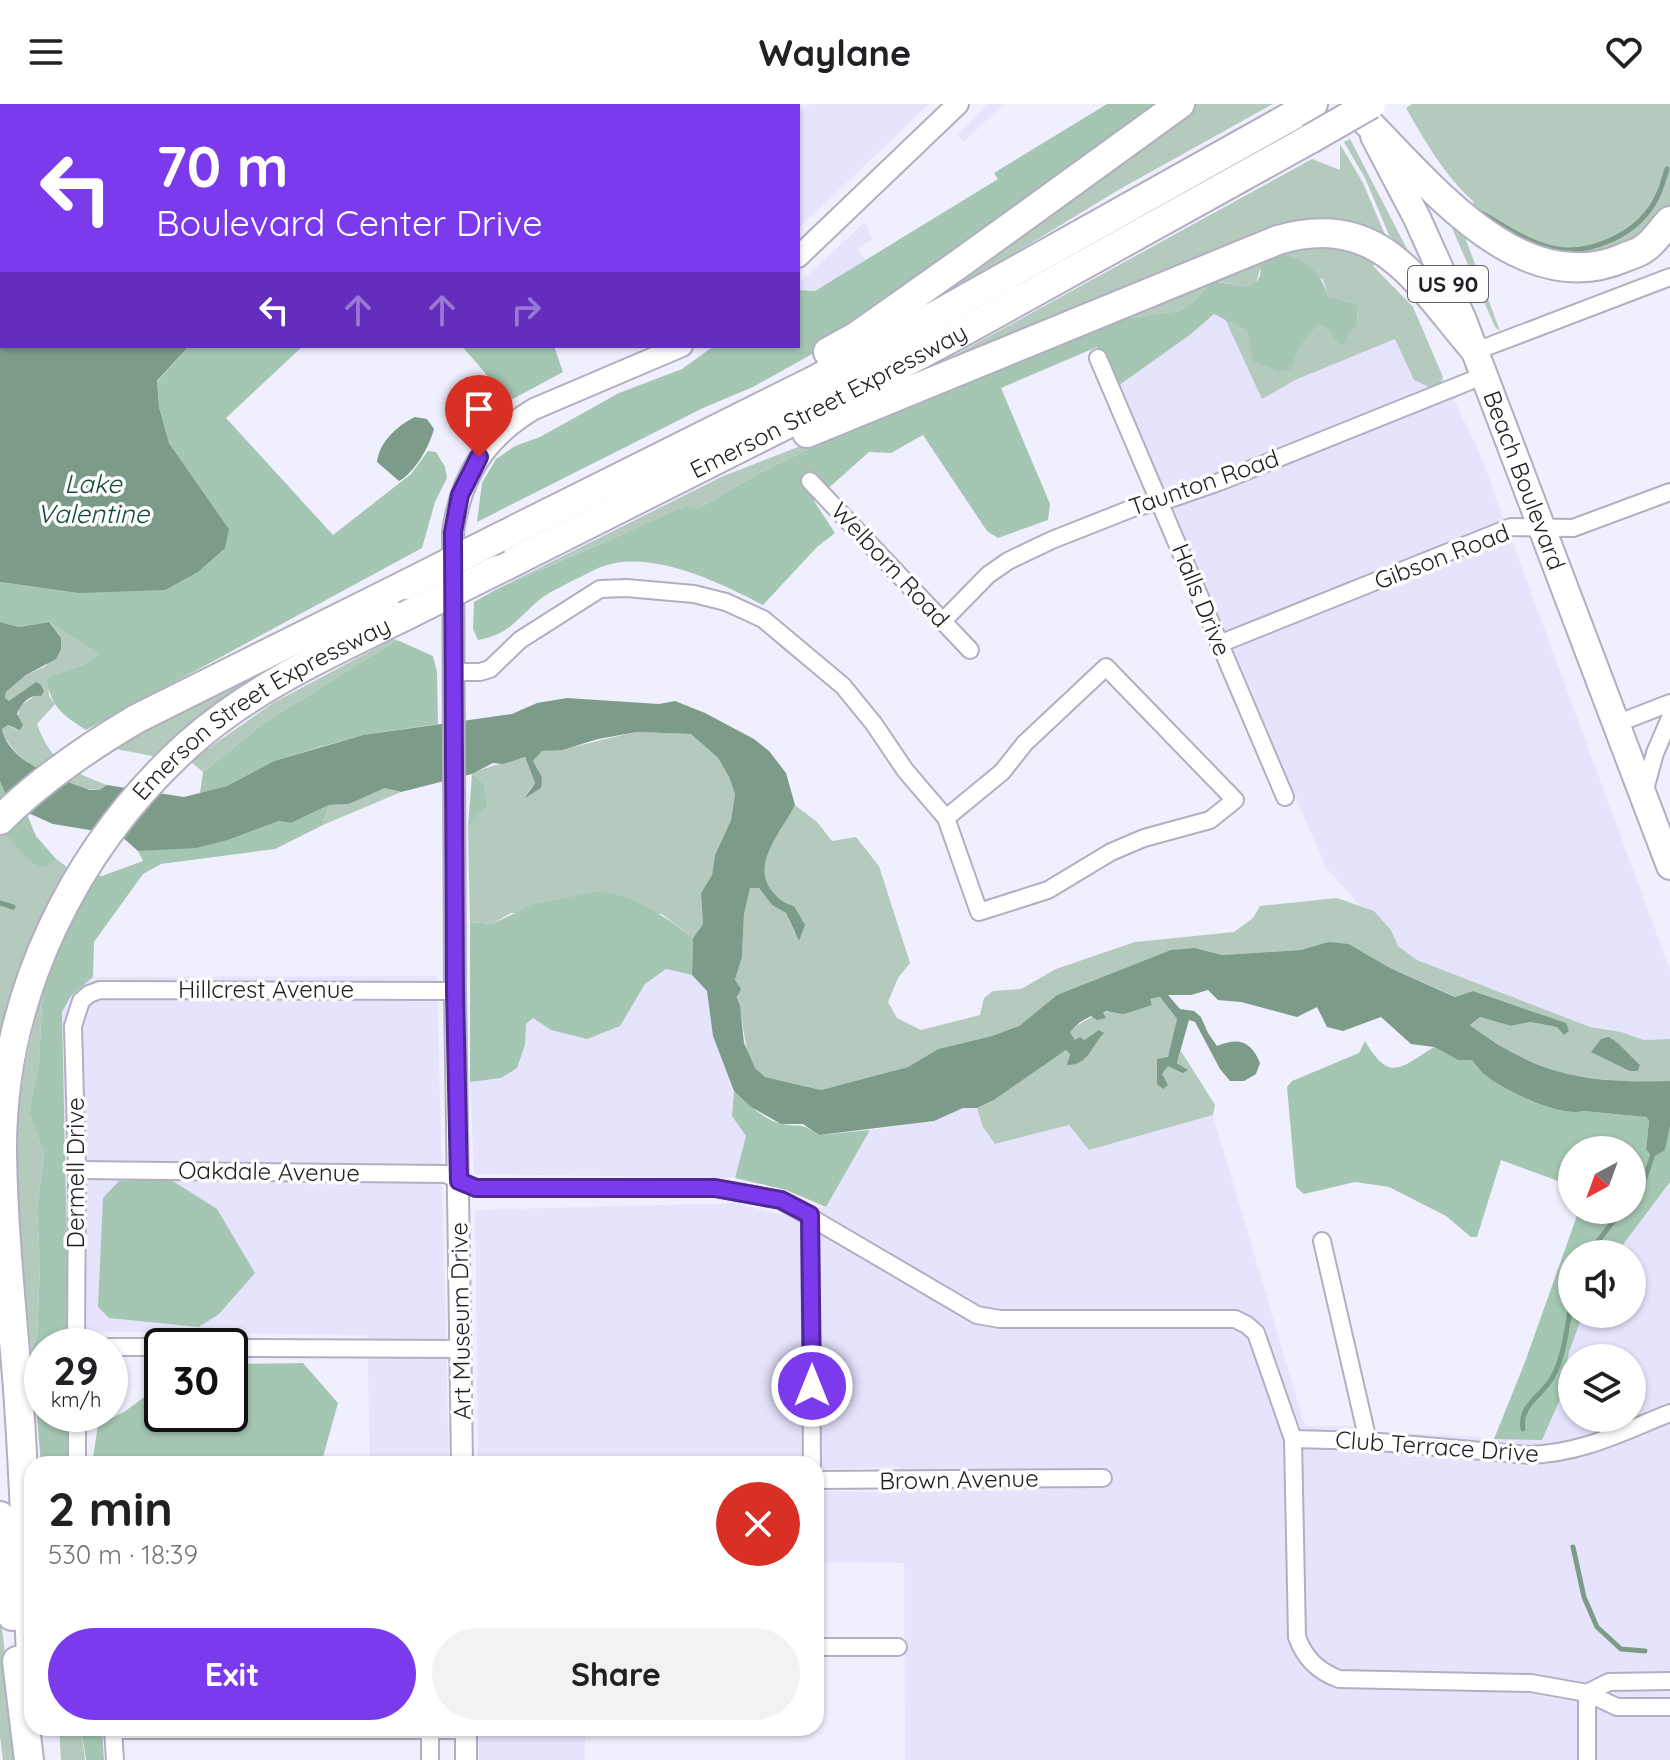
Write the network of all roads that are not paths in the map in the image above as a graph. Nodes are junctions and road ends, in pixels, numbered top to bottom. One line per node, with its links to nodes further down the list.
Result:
1 (958, 104): 6 (street)
2 (1180, 104): 11 (highway)
3 (1304, 109): 11 (highway, Emerson Street Expressway)
4 (1364, 109): 5 (highway); 10 (highway, Beach Boulevard / US 90); 11 (highway, Emerson Street Expressway, bridge)
5 (1670, 221)
6 (800, 255)
7 (1670, 277): 10 (street, Taunton Road)
8 (677, 348): 19 (street, Art Museum Drive)
9 (1098, 358): 14 (street, Halls Drive)
10 (1480, 363): 11 (highway); 14 (street, Taunton Road); 15 (highway, Beach Boulevard / US 90)
11 (680, 464): 26 (highway, Emerson Street Expressway, bridge); 46 (highway, Emerson Street Expressway, bridge)
12 (810, 481): 16 (street, Welborn Road)
13 (1670, 492): 15 (street, Gibson Road)
14 (1161, 501): 16 (street, Taunton Road); 17 (street, Halls Drive)
15 (1543, 528): 17 (street, Gibson Road); 22 (highway, Beach Boulevard / US 90)
16 (942, 622): 18 (street, Welborn Road)
17 (1219, 644): 24 (street, Halls Drive)
18 (970, 650)
19 (454, 672): 25 (street); 28 (street, Art Museum Drive)
20 (1670, 703): 22 (street)
21 (1670, 718): 23 (street)
22 (1616, 724): 23 (highway, Beach Boulevard / US 90)
23 (1643, 794): 27 (highway, Beach Boulevard / US 90)
24 (1285, 797)
25 (946, 818): 25 (street)
26 (0, 820)
27 (1670, 866)
28 (455, 991): 29 (street, Hillcrest Avenue); 31 (street, Art Museum Drive)
29 (81, 1001): 30 (street, Dermell Drive)
30 (77, 1170): 31 (street, Oakdale Avenue); 34 (street, Dermell Drive)
31 (459, 1181): 32 (street, Oakdale Avenue); 36 (street, Art Museum Drive)
32 (810, 1215): 39 (street, Oakdale Avenue); 43 (street)
33 (1322, 1241): 40 (street)
34 (76, 1328)
35 (248, 1348): 36 (street)
36 (461, 1349): 42 (street, Art Museum Drive)
37 (1670, 1413): 40 (street, Club Terrace Drive)
38 (77, 1432): 41 (street)
39 (1293, 1439): 40 (street, Club Terrace Drive); 51 (street, Oakdale Avenue)
40 (1368, 1441)
41 (77, 1456)
42 (462, 1456)
43 (812, 1456)
44 (1103, 1478): 45 (street, Brown Avenue)
45 (824, 1480)
46 (24, 1510)
47 (0, 1516): 53 (highway)
48 (824, 1647): 49 (street)
49 (898, 1647)
50 (1670, 1681): 51 (street)
51 (1587, 1693): 52 (street, Oakdale Avenue); 64 (street)
52 (1670, 1707)
53 (24, 1718)
54 (26, 1736): 59 (highway)
55 (34, 1736): 60 (highway)
56 (113, 1736): 61 (street)
57 (430, 1736): 62 (street)
58 (466, 1736): 63 (street)
59 (29, 1760)
60 (35, 1760)
61 (115, 1760)
62 (430, 1760)
63 (466, 1760)
64 (1587, 1760)

